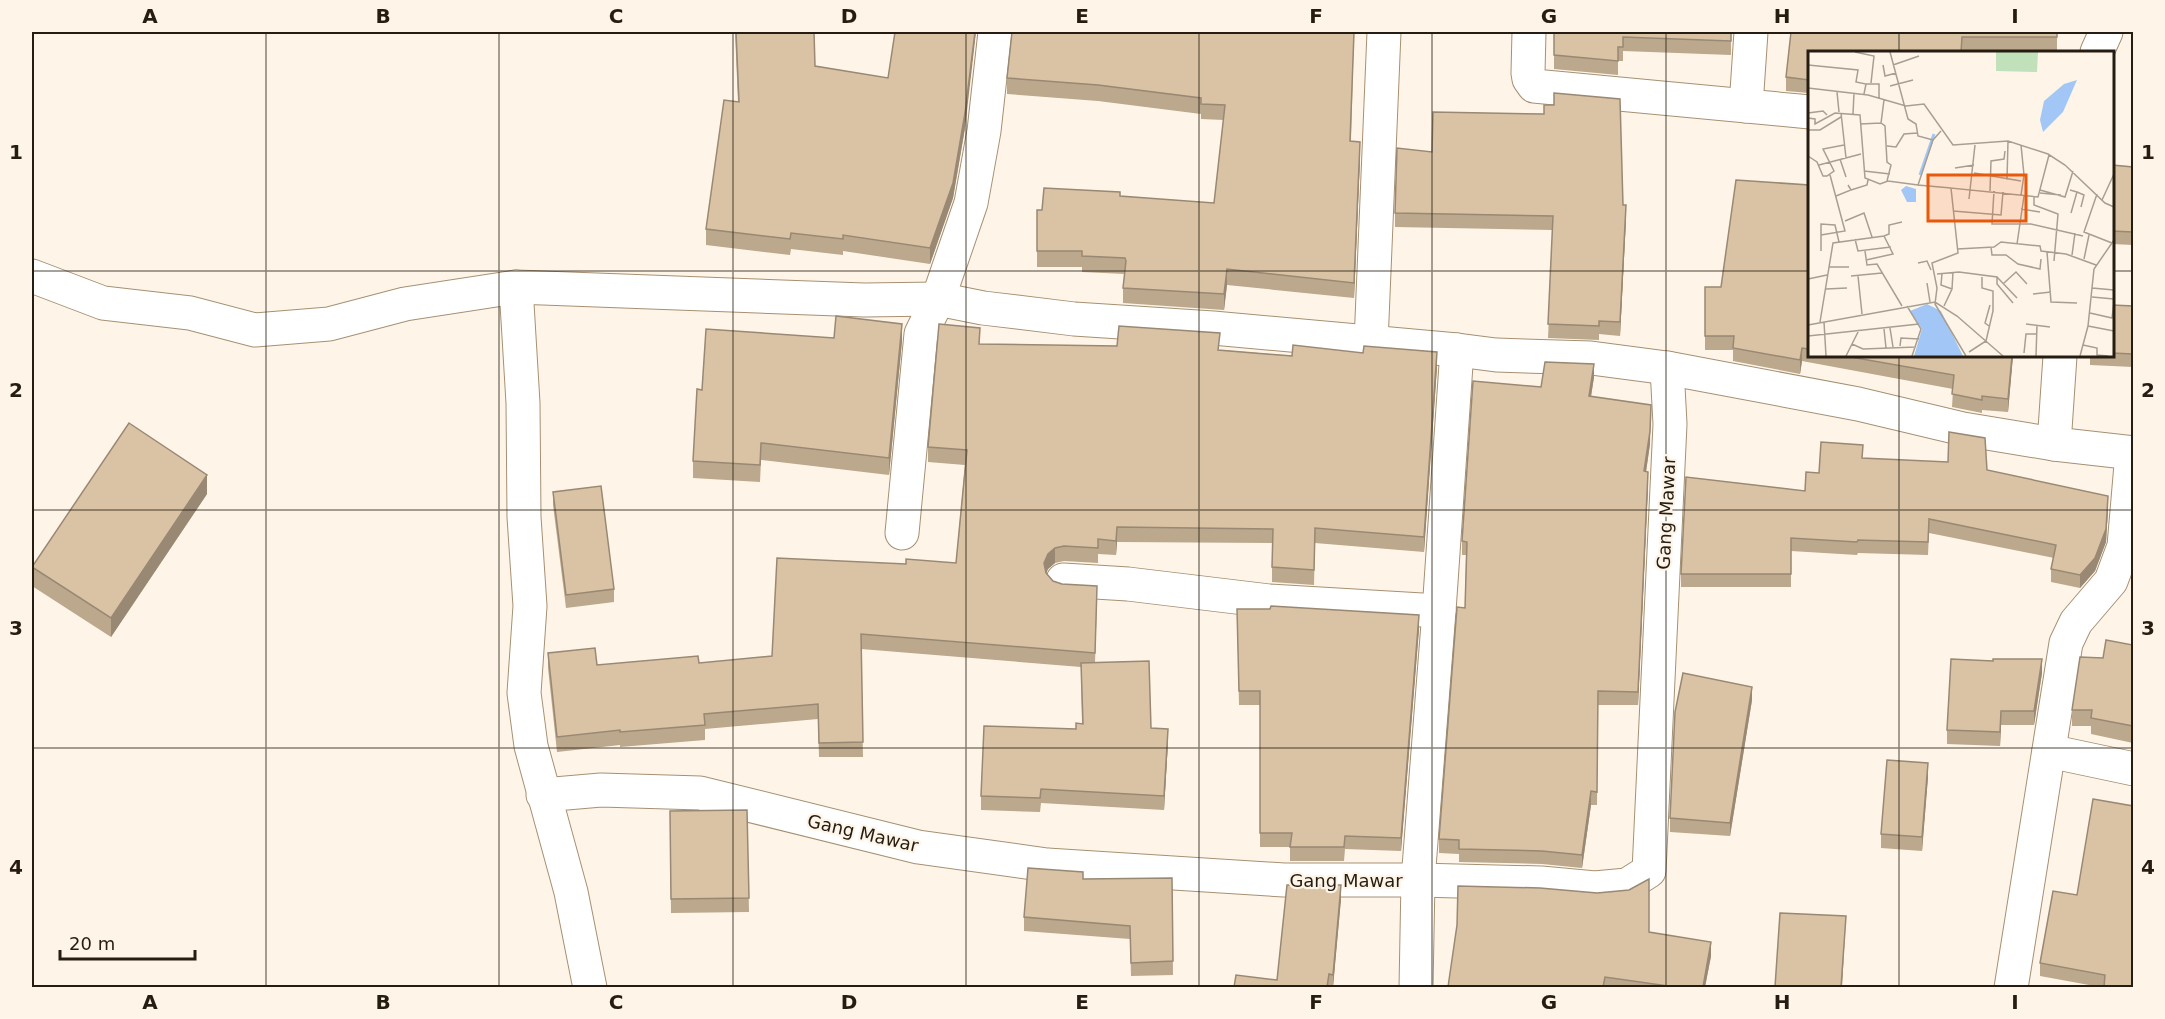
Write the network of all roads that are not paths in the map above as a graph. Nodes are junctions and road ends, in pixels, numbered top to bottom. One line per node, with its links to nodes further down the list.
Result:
1 (994, 32): 11 (street)
2 (1384, 32): 12 (street)
3 (1529, 32): 7 (street)
4 (1751, 32): 7 (street)
5 (2106, 32): 6 (street)
6 (2097, 51)
7 (1746, 106): 8 (street)
8 (1808, 112)
9 (32, 276): 10 (street)
10 (516, 287): 11 (street); 23 (street)
11 (938, 299): 12 (street); 18 (street)
12 (1371, 343): 13 (street)
13 (1457, 350): 15 (street); 20 (street)
14 (2061, 357): 16 (street)
15 (1667, 368): 16 (street); 24 (street, Gang Mawar)
16 (2054, 444): 17 (street)
17 (2133, 453): 21 (street)
18 (902, 533)
19 (1064, 580): 20 (street)
20 (1439, 610): 24 (street)
21 (2049, 752): 22 (street); 27 (street)
22 (2133, 769)
23 (543, 795): 24 (street, Gang Mawar); 25 (street)
24 (1418, 880): 26 (street)
25 (591, 987)
26 (1416, 987)
27 (2011, 987)

